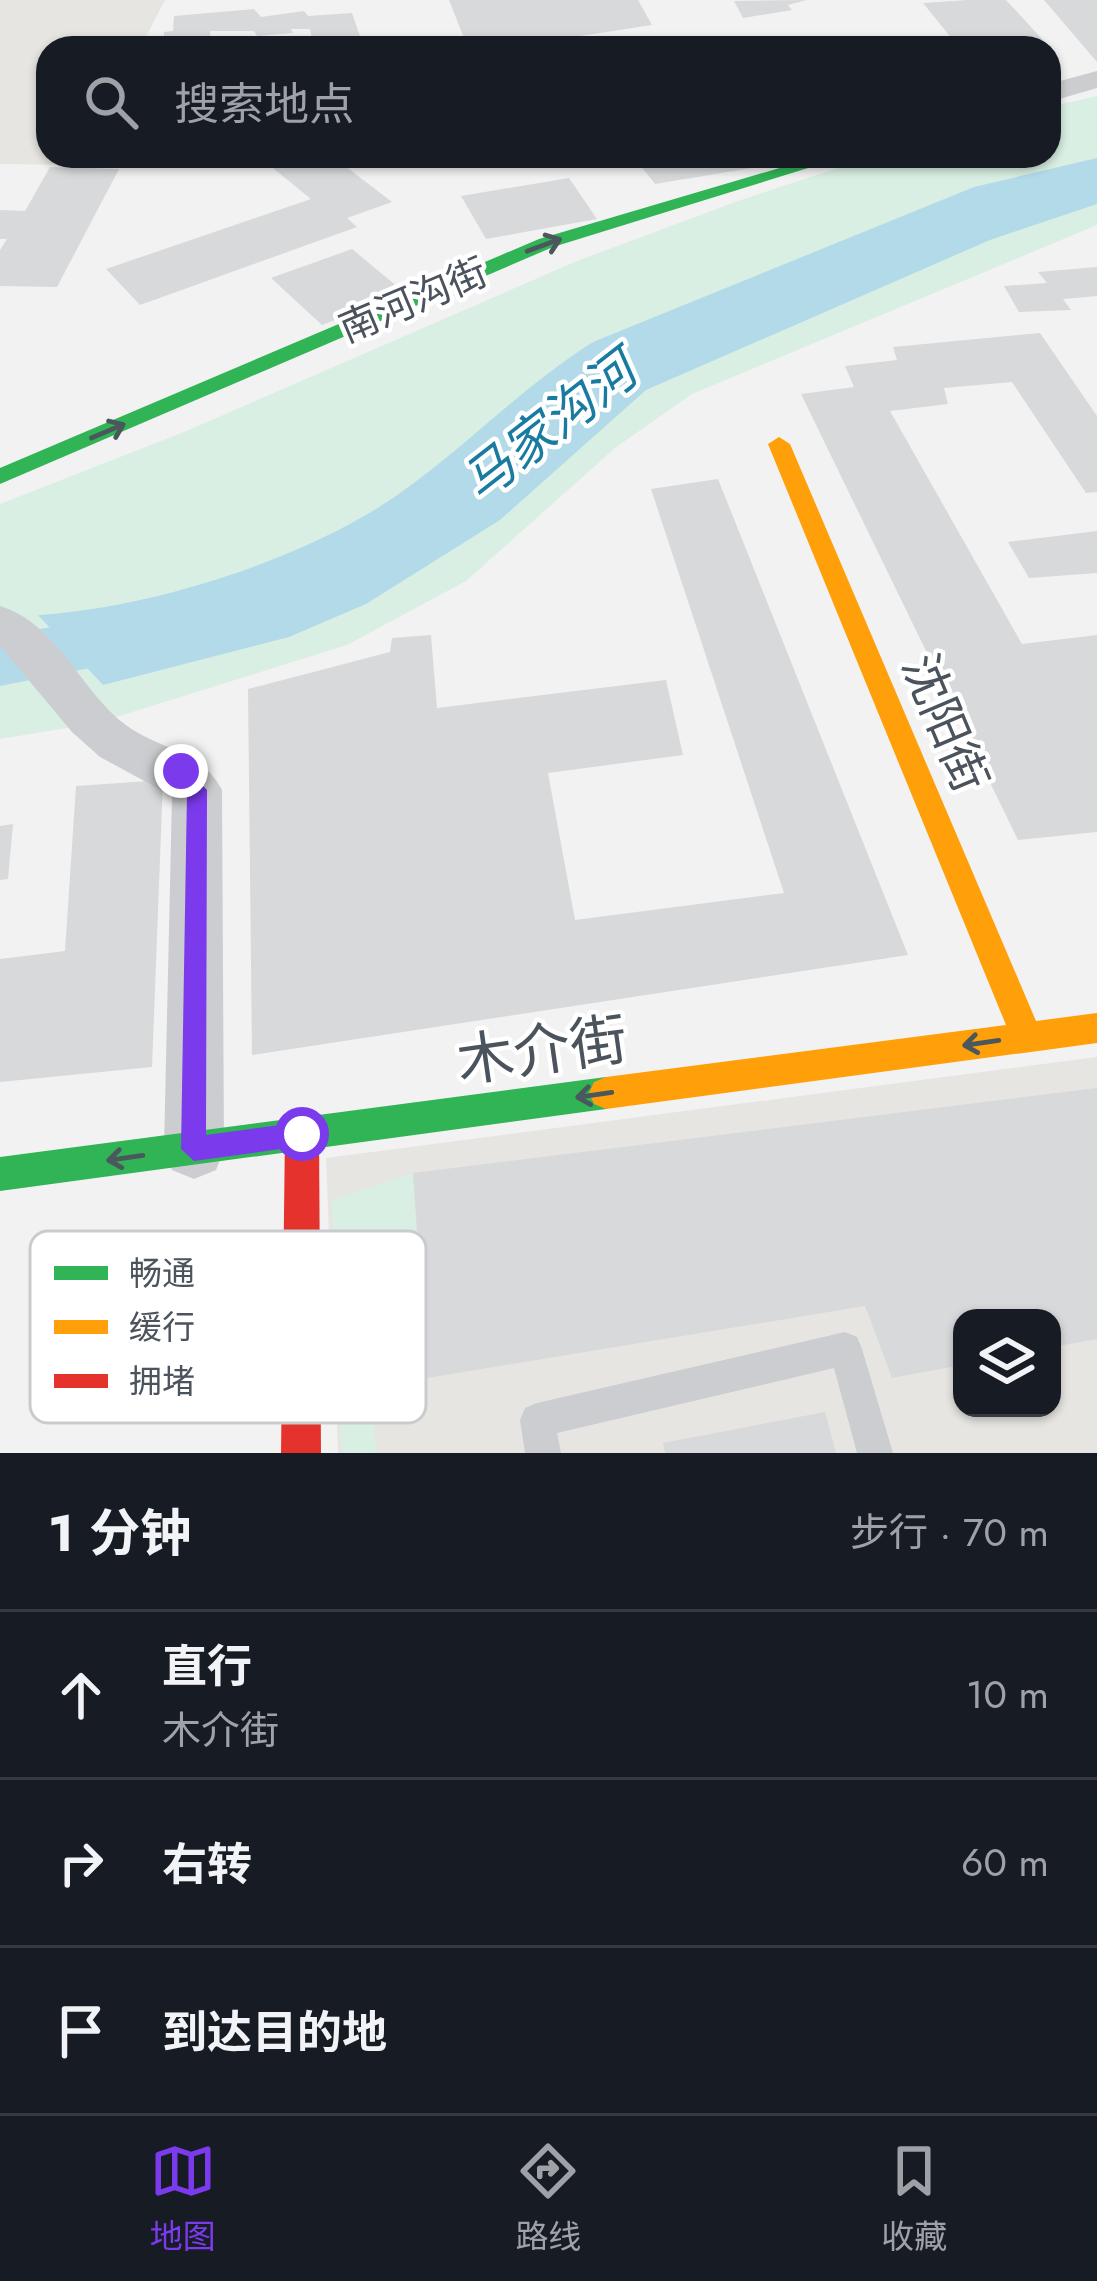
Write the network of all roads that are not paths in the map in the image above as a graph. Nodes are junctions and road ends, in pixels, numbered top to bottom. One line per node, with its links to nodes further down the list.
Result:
1 (1097, 79): 2 (street)
2 (1061, 90)
3 (798, 168): 5 (street, 南河沟街, one-way to 3)
4 (779, 444): 8 (street, 沈阳街)
5 (0, 477)
6 (0, 622): 10 (street)
7 (1097, 1028): 8 (street, 木介街)
8 (1027, 1037): 9 (street, 木介街, one-way to 9)
9 (302, 1134): 10 (street, 木介街); 12 (street)
10 (194, 1149): 11 (street, 木介街, one-way to 11)
11 (0, 1174)
12 (302, 1231)
13 (301, 1423): 14 (street)
14 (301, 1453)
15 (543, 1453): 16 (lane)
16 (875, 1453)

